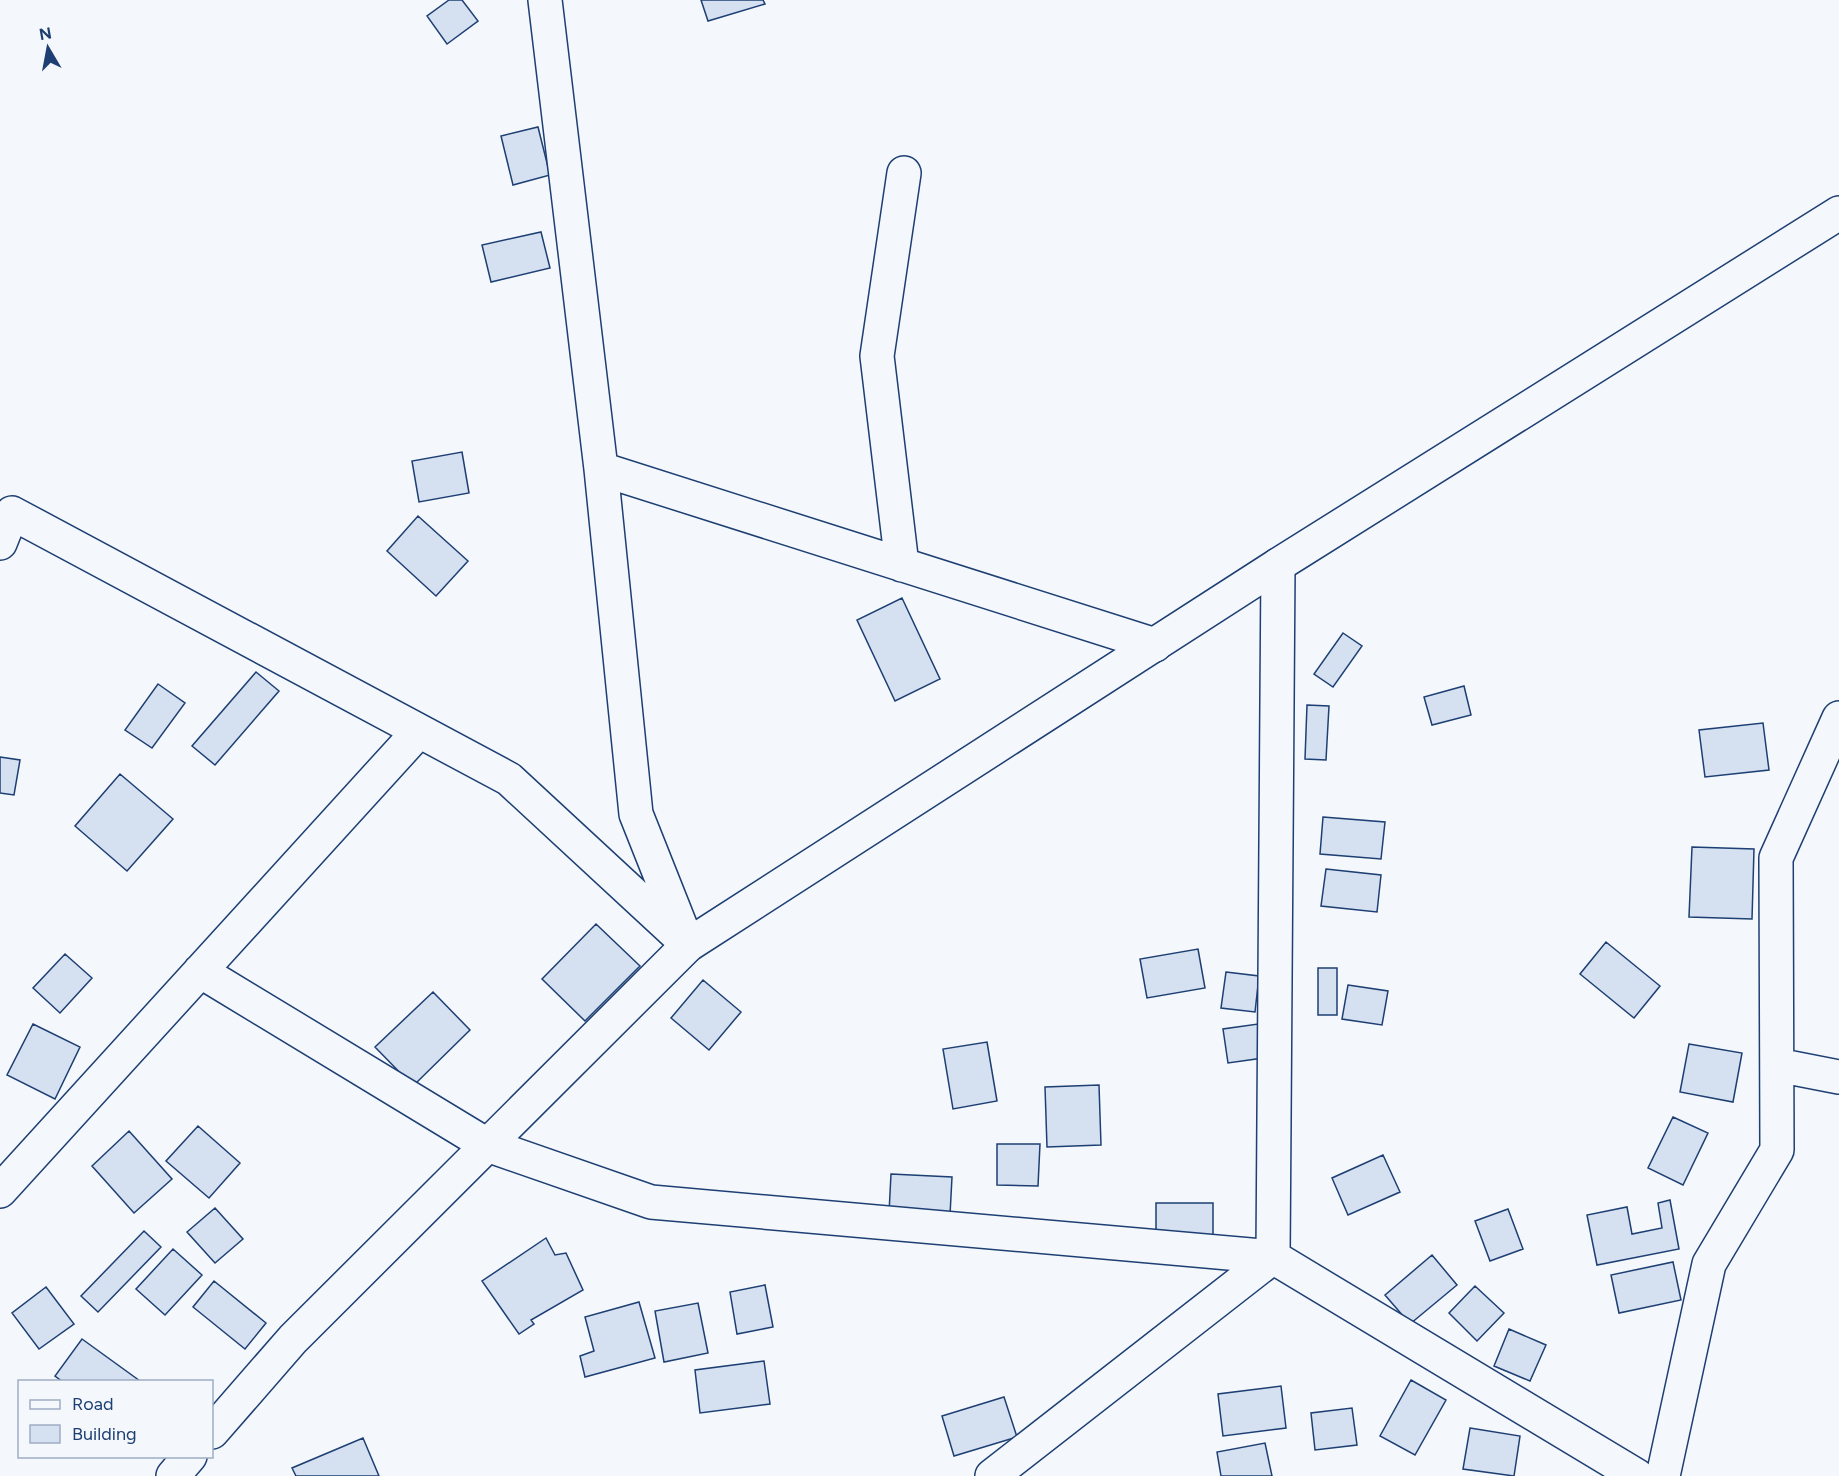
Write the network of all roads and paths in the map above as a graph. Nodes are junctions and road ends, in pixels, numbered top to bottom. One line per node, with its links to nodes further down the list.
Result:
1 (545, 0): 4 (street)
2 (904, 173): 6 (street)
3 (1839, 213): 7 (street)
4 (601, 469): 6 (street); 11 (street)
5 (0, 543): 10 (street)
6 (902, 565): 8 (street)
7 (1278, 565): 8 (street); 17 (street)
8 (1155, 645): 11 (street)
9 (1839, 718): 13 (street)
10 (418, 731): 11 (street); 12 (street)
11 (688, 945): 15 (street)
12 (200, 971): 15 (street); 16 (street)
13 (1777, 1065): 14 (street); 23 (street)
14 (1839, 1077)
15 (487, 1145): 17 (street); 18 (street)
16 (0, 1191)
17 (1273, 1257): 21 (street); 22 (street)
18 (213, 1431)
19 (188, 1458): 20 (street)
20 (173, 1476)
21 (992, 1476)
22 (1637, 1476)
23 (1663, 1476)

